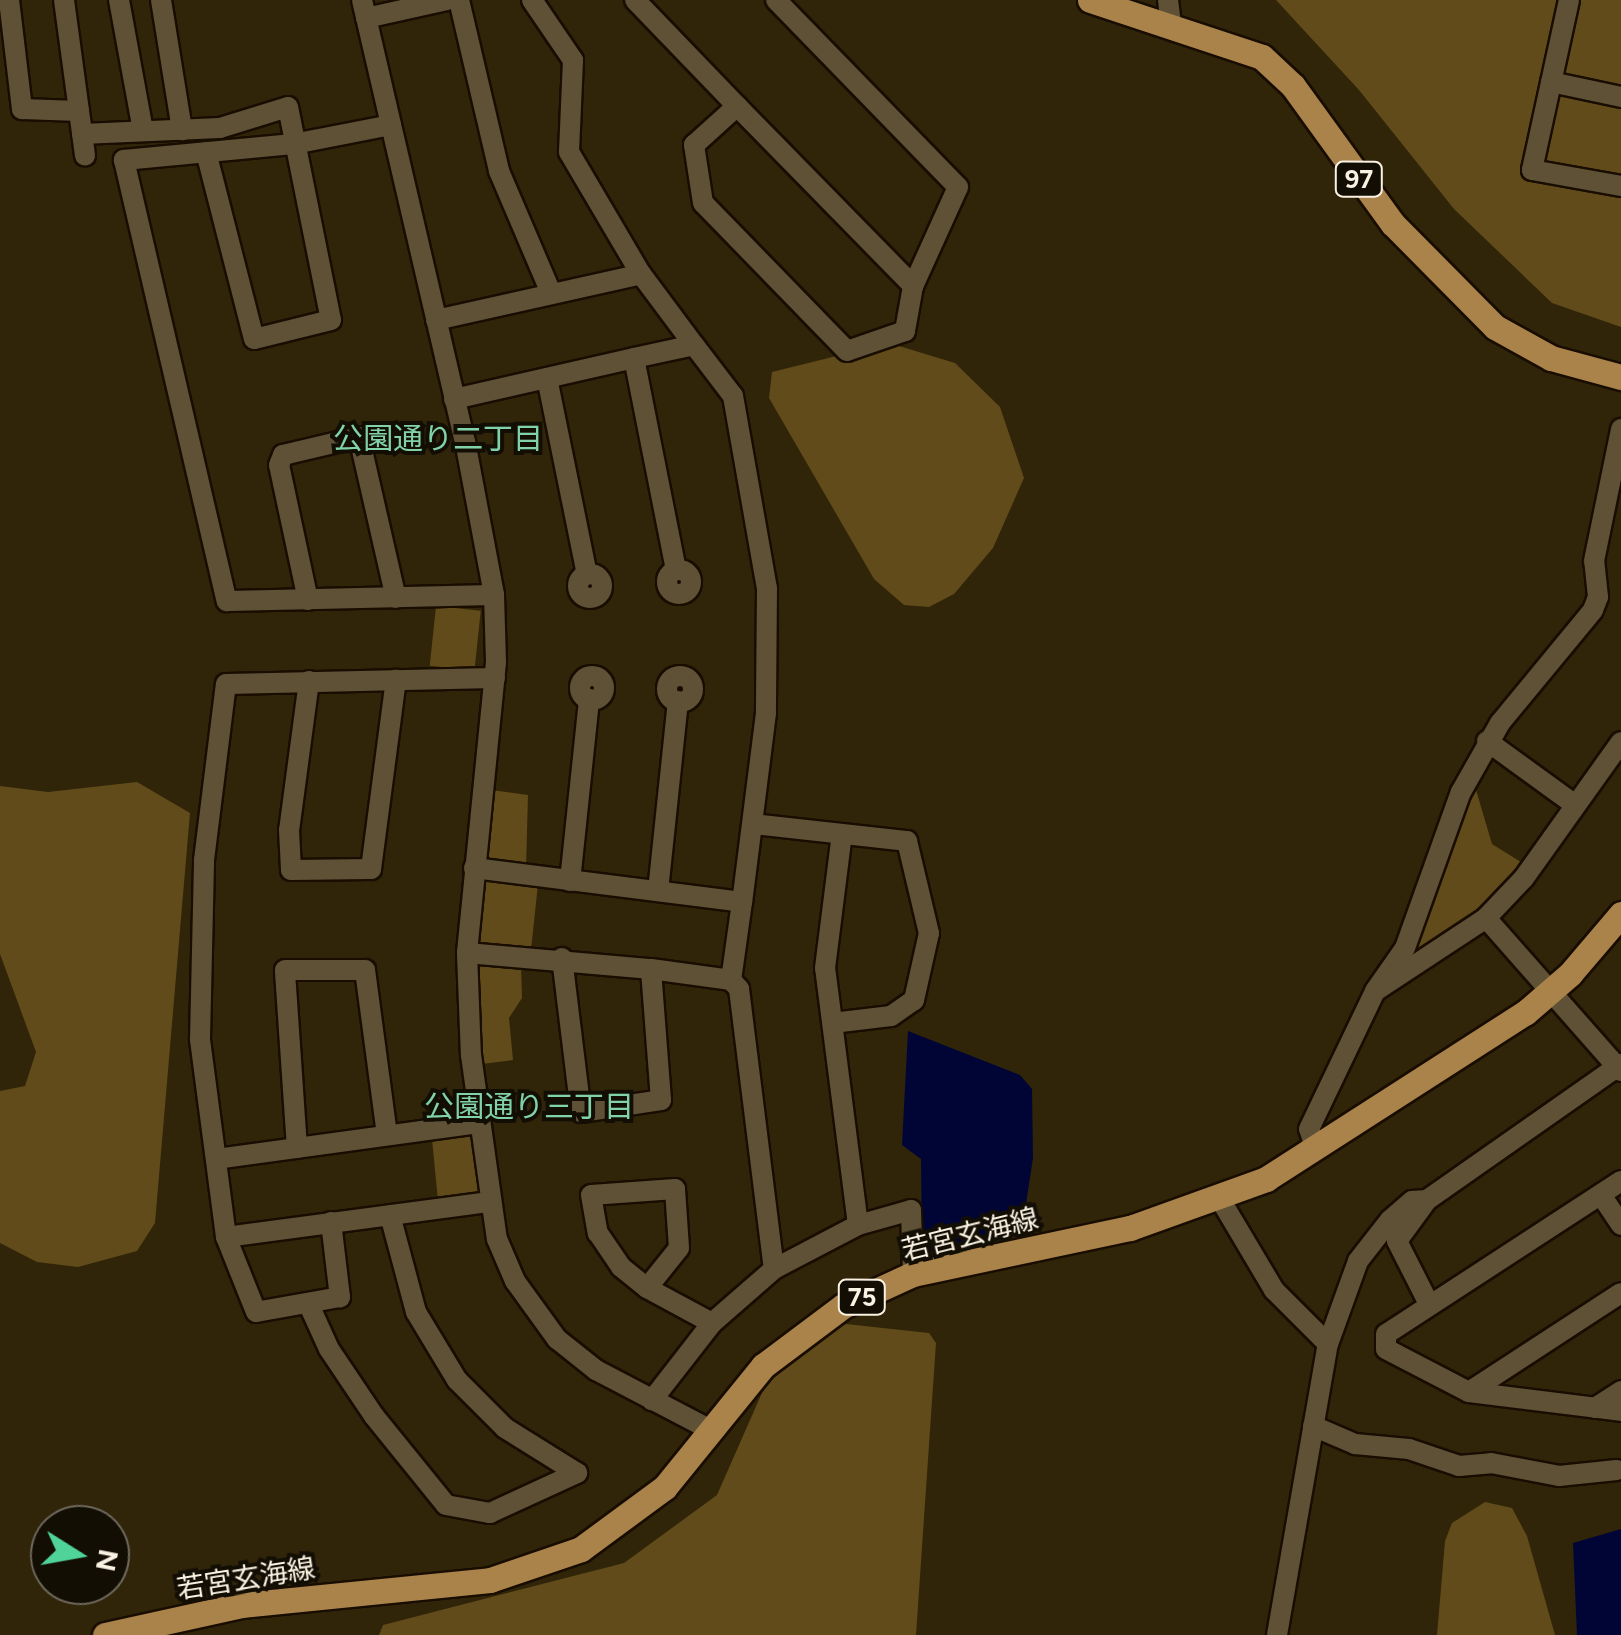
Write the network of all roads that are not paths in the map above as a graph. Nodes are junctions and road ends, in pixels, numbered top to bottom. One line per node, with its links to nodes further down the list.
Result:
1 (9, 0): 17 (street)
2 (64, 0): 17 (street)
3 (119, 0): 20 (street)
4 (161, 0): 19 (street)
5 (447, 0): 12 (street)
6 (459, 0): 28 (street)
7 (532, 0): 26 (street)
8 (635, 0): 16 (street)
9 (776, 0): 27 (street)
10 (1090, 0): 13 (main road, 97)
11 (1569, 0): 14 (street)
12 (364, 9): 18 (street)
13 (1169, 12): 33 (main road, 97)
14 (1552, 82): 15 (street); 25 (street)
15 (1621, 97)
16 (737, 106): 27 (street); 27 (street)
17 (78, 110): 21 (street)
18 (391, 125): 22 (street); 29 (street)
19 (182, 130): 20 (street); 22 (street)
20 (143, 131): 21 (street)
21 (82, 134): 24 (street)
22 (293, 144): 23 (street); 23 (street)
23 (206, 152): 40 (street)
24 (84, 156)
25 (1621, 186)
26 (641, 274): 28 (street); 30 (street)
27 (914, 286)
28 (550, 293): 29 (street)
29 (436, 320): 34 (street)
30 (694, 345): 31 (street); 49 (street)
31 (634, 358): 32 (street); 36 (street)
32 (548, 378): 34 (street); 37 (street)
33 (1621, 378)
34 (454, 399): 38 (street)
35 (1621, 430): 46 (street)
36 (676, 570)
37 (587, 575)
38 (494, 595): 39 (street); 41 (street)
39 (396, 598): 40 (street); 40 (street)
40 (308, 600)
41 (495, 678): 42 (street); 51 (street)
42 (396, 680): 43 (street); 43 (street)
43 (309, 681): 69 (street)
44 (589, 699): 52 (street)
45 (678, 702): 53 (street)
46 (1487, 741): 48 (street); 61 (street)
47 (1621, 742): 48 (street)
48 (1574, 804): 56 (street)
49 (754, 824): 50 (street); 54 (street)
50 (842, 834): 63 (street); 63 (street)
51 (474, 868): 52 (street); 57 (street)
52 (570, 880): 53 (street)
53 (658, 891): 54 (street)
54 (742, 902): 60 (street)
55 (1621, 914): 62 (main road, 若宮玄海線 / 75)
56 (1486, 918): 61 (street); 62 (street)
57 (467, 954): 58 (street); 65 (street)
58 (562, 958): 59 (street); 59 (street)
59 (651, 970): 60 (street)
60 (731, 980): 80 (street)
61 (1375, 991): 68 (street)
62 (1552, 992): 64 (street); 68 (main road, 若宮玄海線 / 75)
63 (832, 1023): 77 (street)
64 (1620, 1067): 73 (street)
65 (480, 1123): 66 (street); 74 (street)
66 (387, 1136): 67 (street); 67 (street)
67 (297, 1148): 69 (street)
68 (1316, 1150): 72 (main road, 若宮玄海線 / 75)
69 (216, 1158): 79 (street)
70 (1621, 1181): 71 (street)
71 (1602, 1196): 78 (street); 84 (street)
72 (1220, 1199): 81 (main road, 若宮玄海線 / 75); 87 (street)
73 (1427, 1200): 84 (street); 87 (street)
74 (490, 1202): 75 (street); 90 (street)
75 (390, 1215): 76 (street); 85 (street)
76 (331, 1222): 79 (street); 85 (street)
77 (858, 1225): 80 (street); 81 (street)
78 (1621, 1226)
79 (226, 1237): 85 (street)
80 (774, 1269): 86 (street)
81 (913, 1274): 94 (main road, 若宮玄海線 / 75)
82 (647, 1288): 82 (street); 86 (street)
83 (1621, 1292): 89 (street)
84 (1430, 1304): 89 (street)
85 (308, 1305)
86 (712, 1323): 90 (street)
87 (1328, 1344): 93 (street)
88 (1621, 1390): 91 (street)
89 (1469, 1392): 91 (street)
90 (652, 1400): 94 (street)
91 (1596, 1408): 92 (street)
92 (1621, 1411)
93 (1313, 1426): 95 (street); 97 (street)
94 (711, 1430): 96 (main road, 若宮玄海線 / 75)
95 (1616, 1470)
96 (105, 1635)
97 (1276, 1635)

